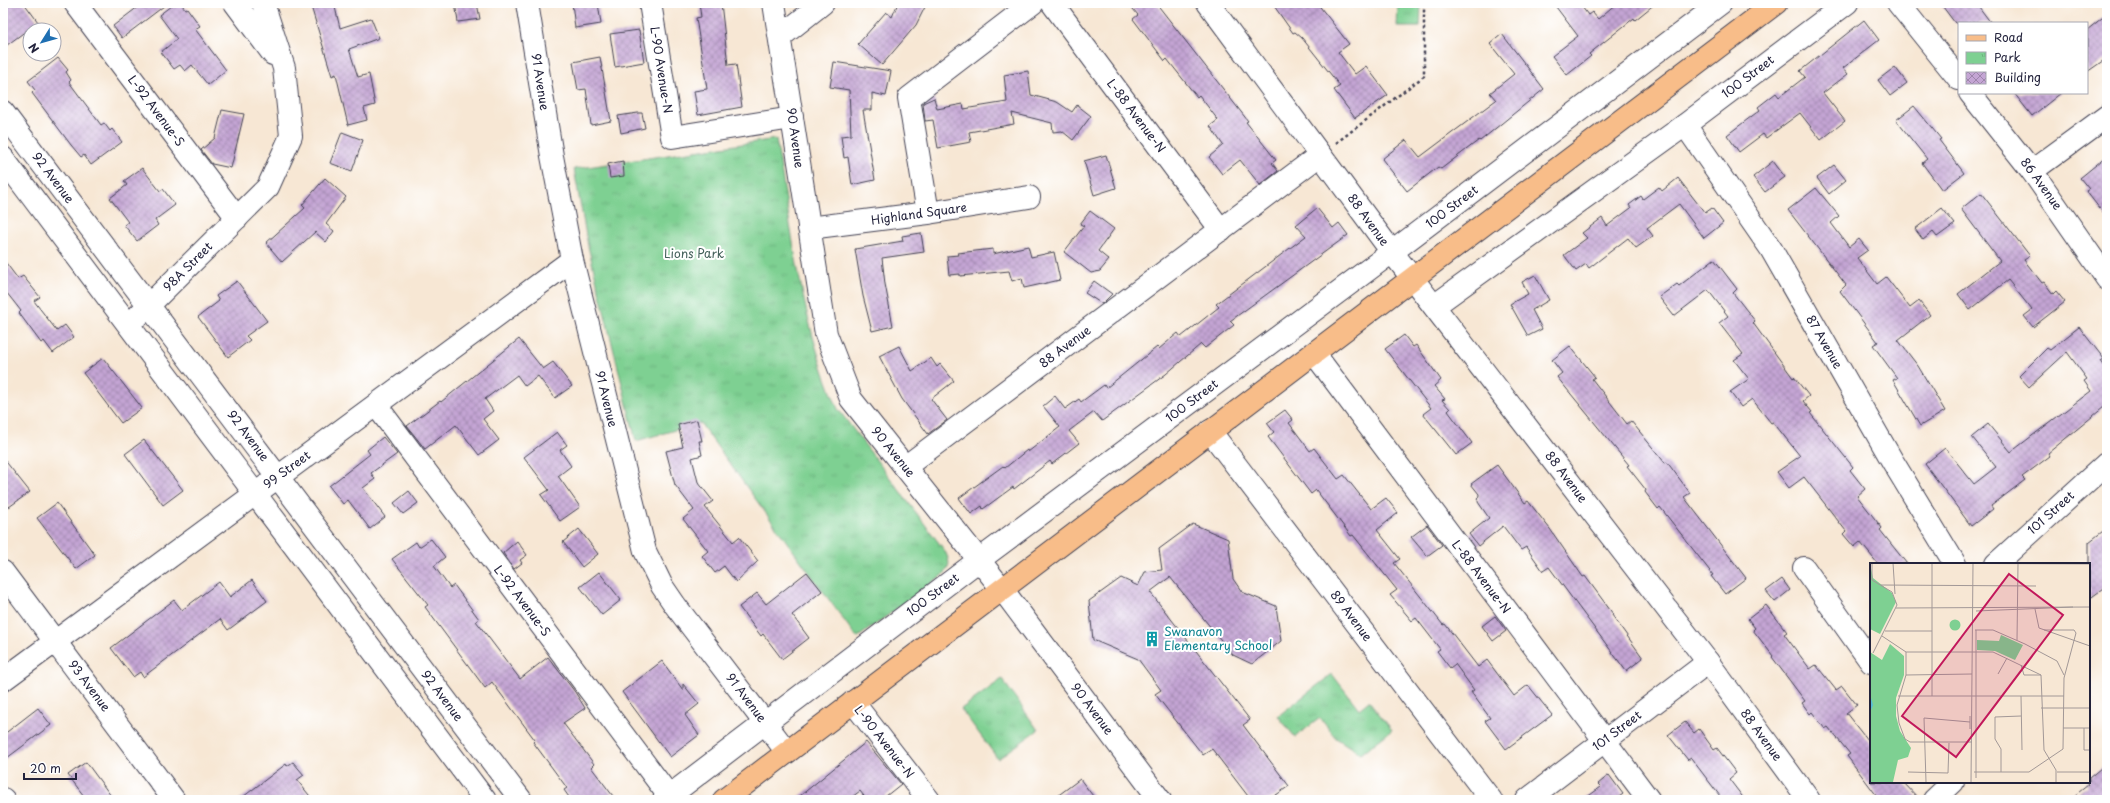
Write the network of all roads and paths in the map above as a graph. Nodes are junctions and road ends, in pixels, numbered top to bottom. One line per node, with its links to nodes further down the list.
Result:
1 (75, 3): 29 (street, L-92 Avenue-S)
2 (235, 3): 17 (street)
3 (263, 3): 17 (street, 98A Street)
4 (527, 3): 33 (street, 91 Avenue)
5 (650, 3): 22 (street, L-90 Avenue-N)
6 (774, 3): 16 (street, 90 Avenue)
7 (824, 3): 16 (street)
8 (1033, 3): 28 (street)
9 (1052, 3): 31 (street, L-88 Avenue-N)
10 (1208, 3): 24 (street, 88 Avenue)
11 (1424, 3): 24 (path)
12 (1721, 3): 32 (street, 100 Street)
13 (1776, 3): 34 (main road)
14 (1847, 3): 23 (street, 100 Street)
15 (1898, 3): 18 (street)
16 (780, 37): 22 (street, 90 Avenue)
17 (284, 68): 29 (street, 98A Street)
18 (1958, 78)
19 (1971, 94): 26 (street, 86 Avenue)
20 (3, 112): 36 (street, 92 Avenue)
21 (2107, 116): 26 (street)
22 (792, 118): 30 (street, 90 Avenue)
23 (1685, 125): 37 (street, 100 Street); 47 (street, 87 Avenue)
24 (1320, 155): 31 (street, 88 Avenue); 32 (street, 88 Avenue)
25 (3, 158): 38 (street)
26 (2032, 171): 35 (street, 86 Avenue)
27 (1029, 197): 28 (street, Highland Square)
28 (928, 213): 30 (street, Highland Square)
29 (242, 214): 36 (street, 98A Street)
30 (809, 228): 43 (street, 90 Avenue)
31 (1221, 230): 43 (street, 88 Avenue)
32 (1392, 252): 34 (street, 88 Avenue); 46 (street, 100 Street)
33 (572, 260): 40 (street, 99 Street); 57 (street, 91 Avenue)
34 (1413, 278): 37 (street, 88 Avenue); 39 (main road)
35 (2107, 279)
36 (149, 305): 38 (street, 98A Street); 44 (street, 92 Avenue)
37 (1434, 306): 54 (street, 88 Avenue)
38 (129, 325): 45 (street)
39 (1314, 353): 41 (main road); 58 (street, L-88 Avenue-N)
40 (376, 405): 44 (street, 99 Street); 63 (street, L-92 Avenue-S)
41 (1210, 431): 51 (main road); 69 (street, 89 Avenue)
42 (2107, 463): 48 (street, 101 Street)
43 (905, 467): 46 (street, 90 Avenue)
44 (278, 476): 45 (street, 99 Street); 60 (street, 92 Avenue)
45 (254, 494): 52 (street, 99 Street); 62 (street)
46 (979, 560): 51 (street, 90 Avenue); 57 (street, 100 Street)
47 (1954, 563)
48 (1997, 563)
49 (1804, 568): 53 (street)
50 (3, 572): 52 (street, 93 Avenue)
51 (1002, 589): 56 (main road); 68 (street, 90 Avenue)
52 (56, 641): 55 (street, 99 Street); 64 (street, 93 Avenue)
53 (1870, 661)
54 (1708, 662): 58 (street, 101 Street); 72 (street, 88 Avenue)
55 (3, 680)
56 (853, 702): 59 (main road); 67 (street, L-90 Avenue-N)
57 (765, 723): 59 (street, 91 Avenue); 63 (street, 100 Street)
58 (1605, 741): 70 (street, 101 Street); 71 (street, L-88 Avenue-N)
59 (787, 752): 66 (main road)
60 (504, 778): 62 (street); 65 (street, 92 Avenue)
61 (1952, 783): 73 (street)
62 (483, 797)
63 (667, 798)
64 (174, 800)
65 (521, 800)
66 (724, 800)
67 (929, 800)
68 (1160, 800)
69 (1491, 800)
70 (1527, 800)
71 (1649, 800)
72 (1809, 800)
73 (1934, 800)

